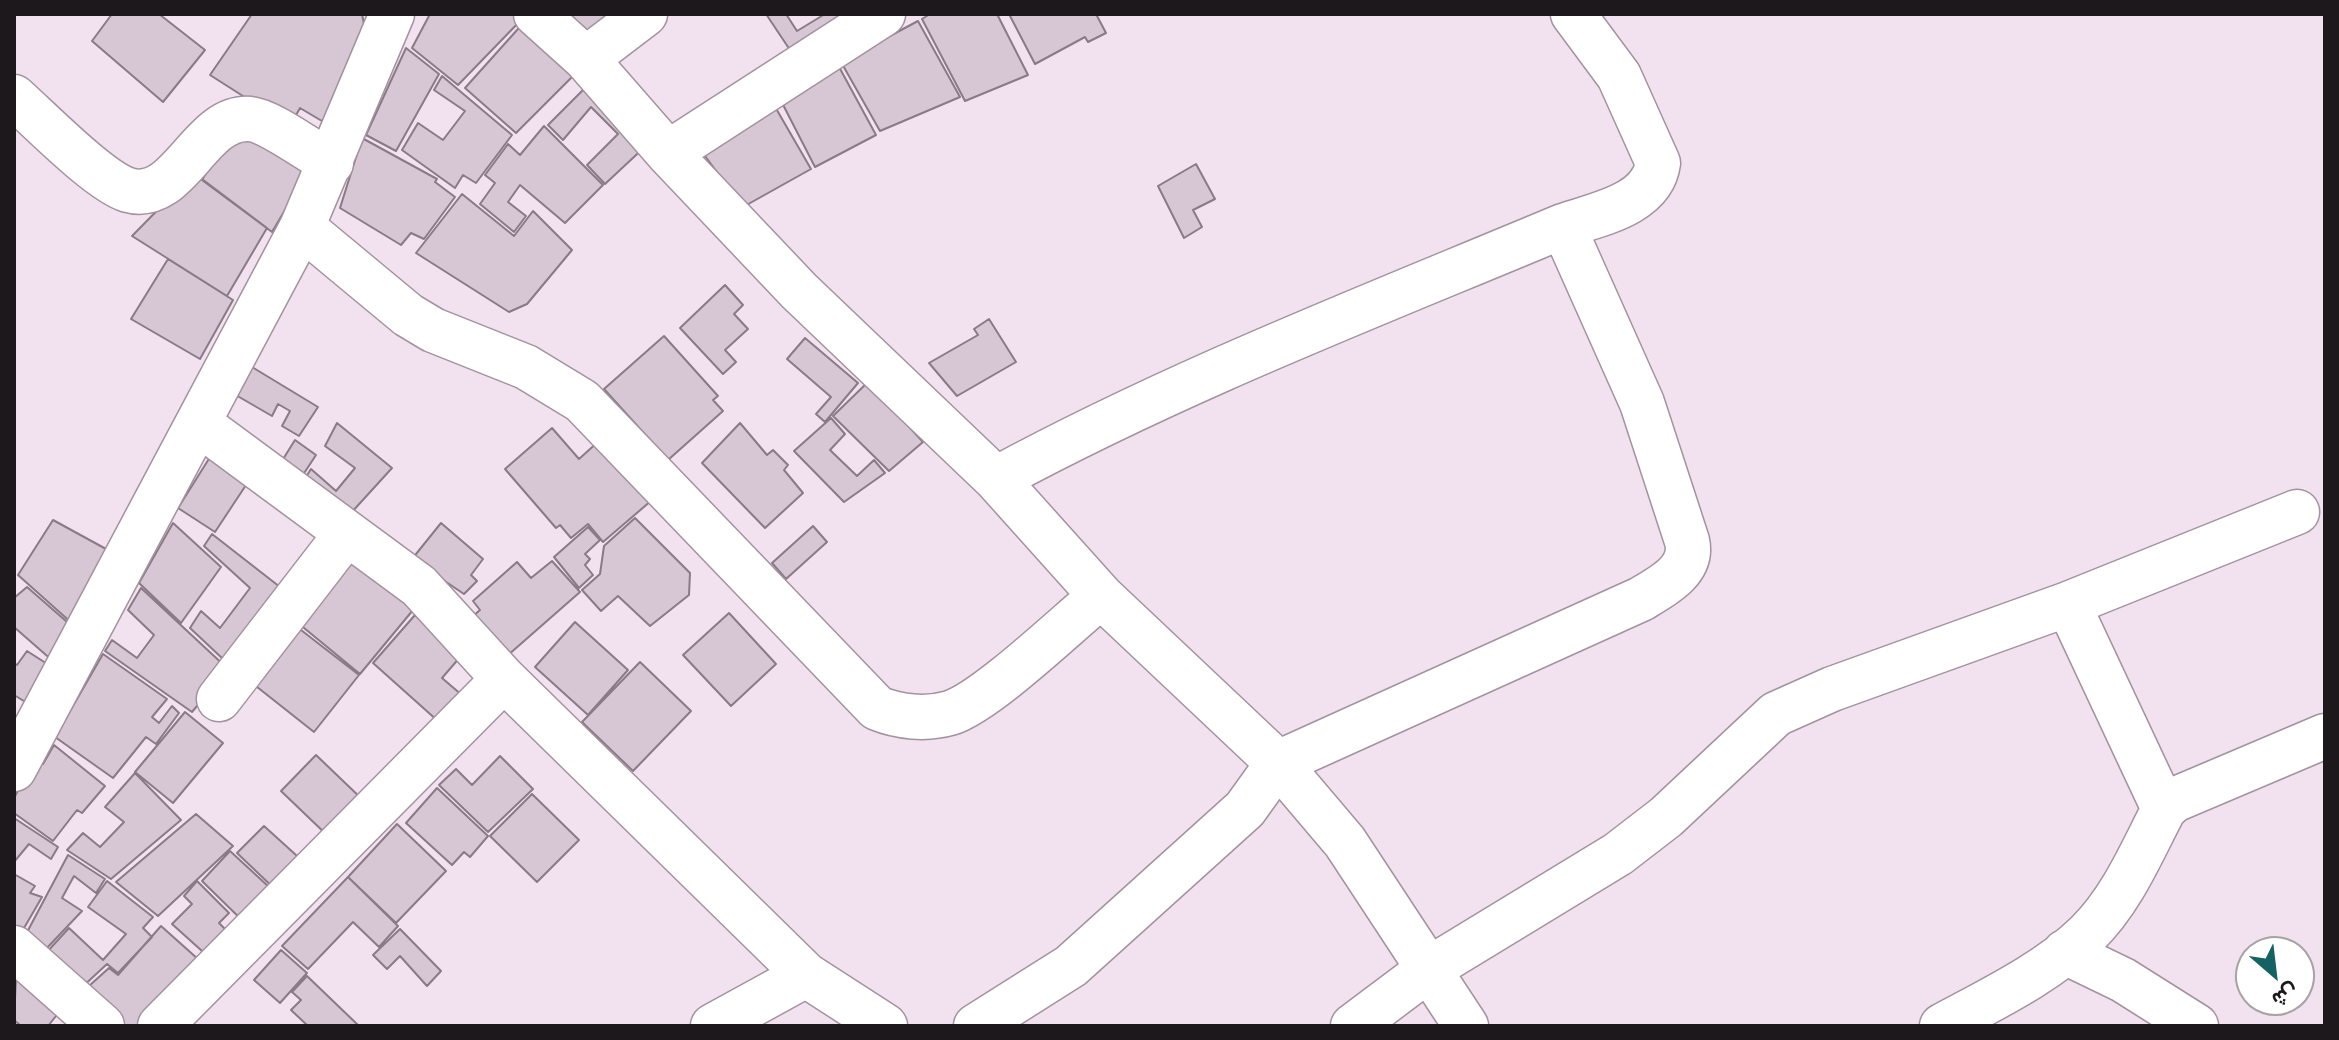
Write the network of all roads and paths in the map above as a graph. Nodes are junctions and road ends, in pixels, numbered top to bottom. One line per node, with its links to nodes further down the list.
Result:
1 (392, 14): 9 (street)
2 (536, 14): 6 (street)
3 (645, 14): 6 (street)
4 (883, 14): 8 (street)
5 (1573, 14): 10 (street)
6 (586, 59): 8 (street)
7 (14, 97): 9 (street)
8 (668, 153): 13 (street)
9 (331, 163): 11 (street)
10 (1563, 226): 13 (street); 21 (street)
11 (302, 227): 12 (street); 16 (street)
12 (198, 423): 15 (street); 22 (street)
13 (996, 479): 16 (street)
14 (2297, 512): 17 (street)
15 (347, 533): 18 (street); 19 (street)
16 (1101, 596): 21 (street)
17 (2068, 604): 23 (street); 26 (street)
18 (504, 679): 27 (street); 30 (street)
19 (219, 699)
20 (2325, 736): 23 (street)
21 (1278, 763): 26 (street); 33 (street)
22 (14, 769)
23 (2164, 809): 25 (street)
24 (14, 948): 29 (street)
25 (2065, 952): 28 (street); 36 (street)
26 (1429, 969): 34 (street); 35 (street)
27 (806, 975): 31 (street); 32 (street)
28 (1967, 1020)
29 (102, 1026)
30 (160, 1026)
31 (713, 1026)
32 (885, 1026)
33 (976, 1026)
34 (1353, 1026)
35 (1466, 1026)
36 (2196, 1026)

